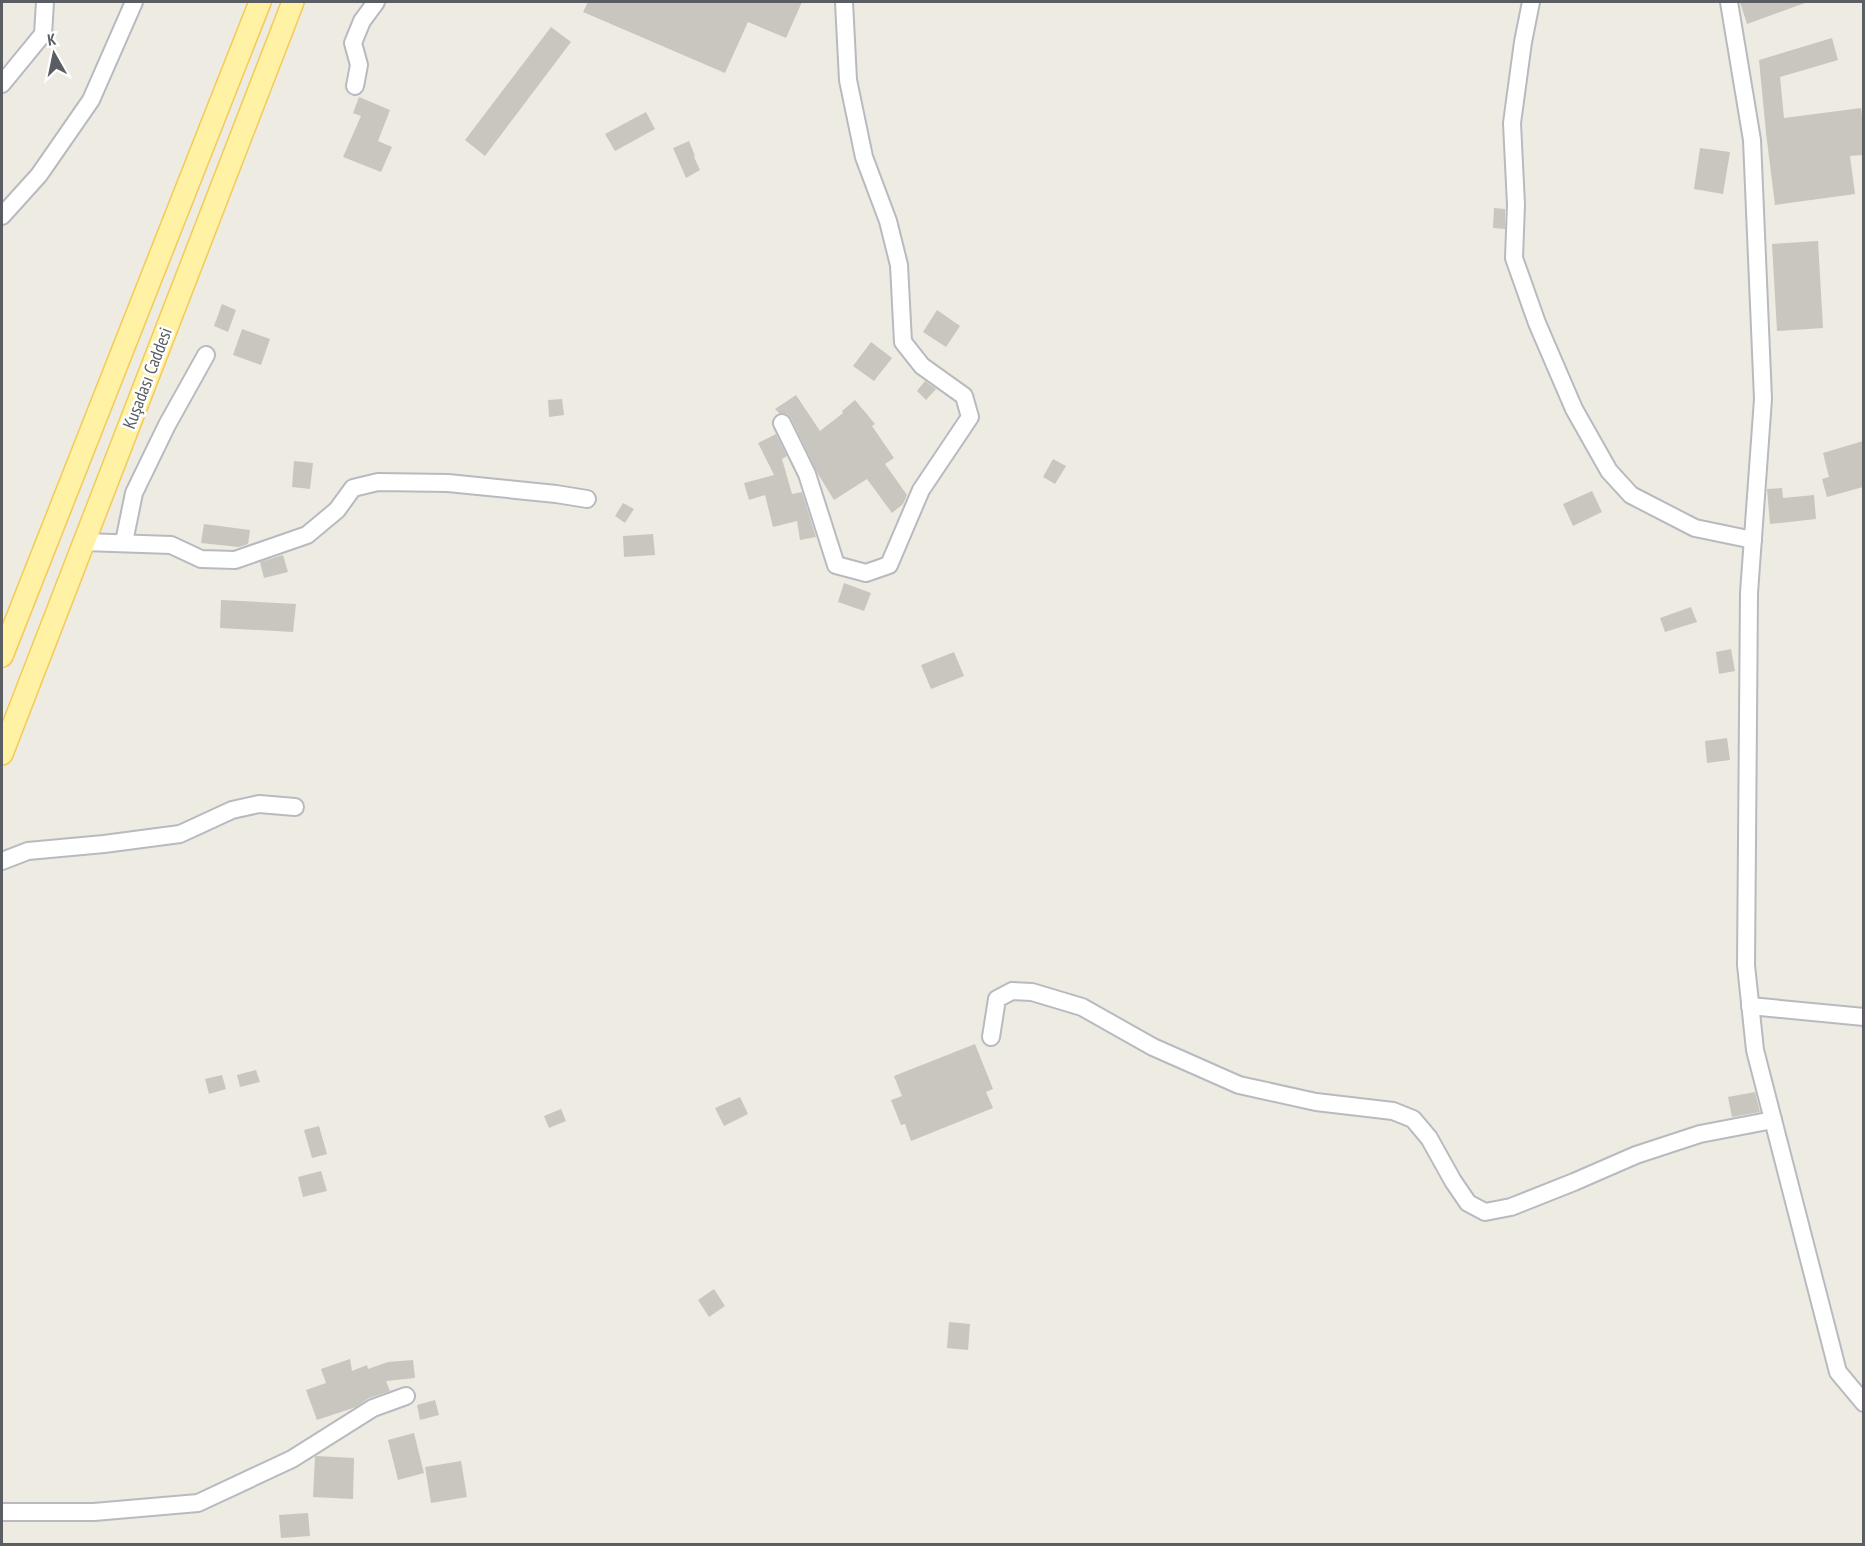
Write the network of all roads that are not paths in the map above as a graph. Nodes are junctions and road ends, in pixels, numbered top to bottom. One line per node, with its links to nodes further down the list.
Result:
1 (45, 2): 9 (street)
2 (134, 2): 11 (street)
3 (260, 2): 18 (main road, Kuşadası Caddesi)
4 (293, 2): 16 (main road, Kuşadası Caddesi)
5 (376, 2): 10 (street)
6 (844, 2): 13 (street)
7 (1531, 2): 15 (street)
8 (1729, 2): 15 (street)
9 (2, 84)
10 (355, 86)
11 (2, 216)
12 (206, 355): 17 (street)
13 (782, 423)
14 (586, 499): 17 (street)
15 (1753, 540): 22 (street)
16 (84, 542): 17 (street); 19 (main road, Kuşadası Caddesi)
17 (124, 542)
18 (2, 656)
19 (2, 754)
20 (295, 807): 21 (street)
21 (2, 861)
22 (1750, 1006): 23 (street); 25 (street)
23 (1863, 1017)
24 (991, 1037): 25 (street)
25 (1773, 1119): 27 (street)
26 (406, 1396): 28 (street)
27 (1863, 1402)
28 (2, 1512)

